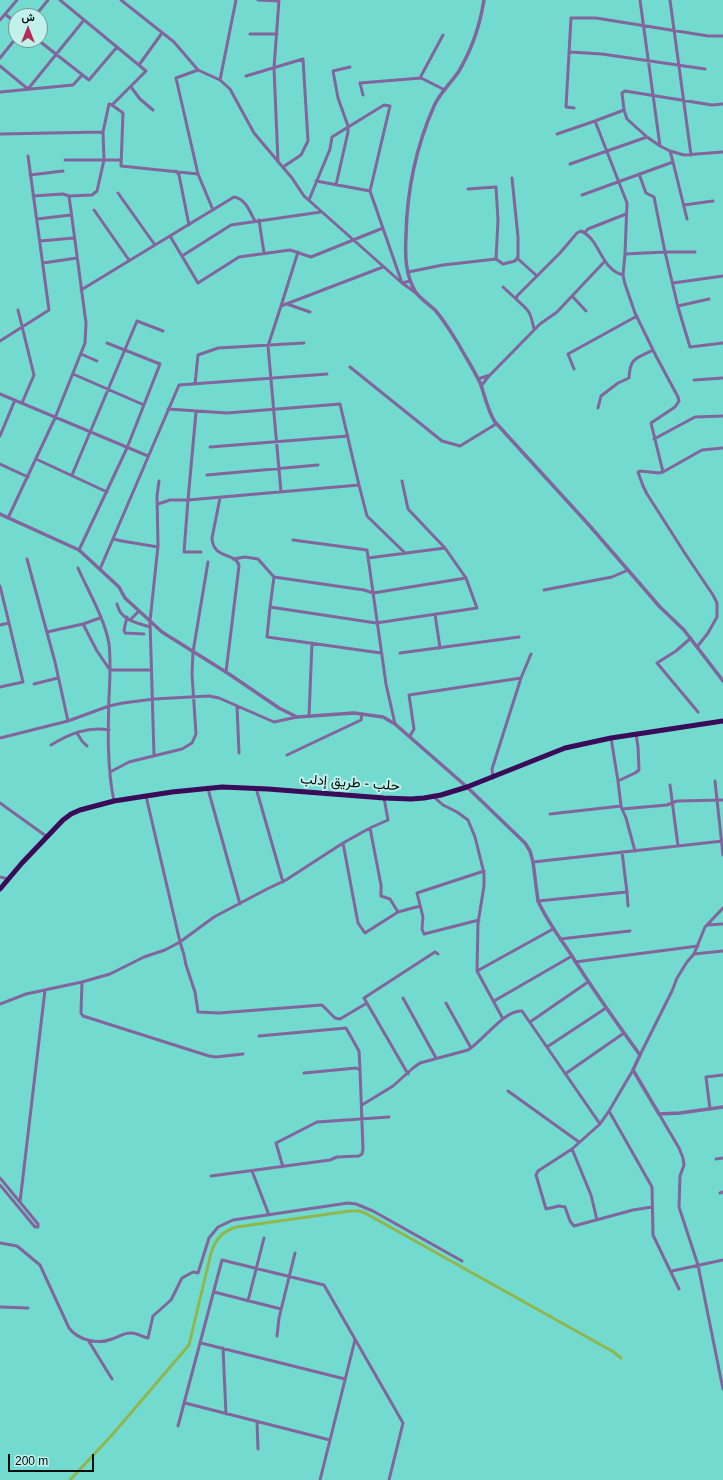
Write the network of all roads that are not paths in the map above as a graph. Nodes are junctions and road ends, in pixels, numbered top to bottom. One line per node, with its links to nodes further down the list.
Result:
1 (17, 0): 12 (street)
2 (48, 0): 11 (street)
3 (60, 0): 15 (street)
4 (121, 0): 18 (street)
5 (236, 0): 40 (street)
6 (258, 0): 7 (street)
7 (279, 0): 20 (street)
8 (484, 0): 43 (street)
9 (640, 0): 16 (street)
10 (670, 0): 17 (street)
11 (42, 8)
12 (5, 14): 13 (street); 14 (street)
13 (8, 16)
14 (0, 20)
15 (84, 20): 23 (street); 27 (street)
16 (644, 26): 17 (street); 26 (street); 29 (street)
17 (674, 31): 22 (street); 30 (street)
18 (162, 33): 31 (street); 35 (street)
19 (250, 34): 20 (street)
20 (277, 34): 34 (street)
21 (442, 35): 39 (street)
22 (723, 36)
23 (117, 47): 31 (street); 37 (street)
24 (8, 48): 28 (street)
25 (48, 48): 27 (street)
26 (570, 52): 29 (street); 50 (street)
27 (56, 54): 37 (street); 42 (street)
28 (0, 58)
29 (648, 60): 30 (street); 46 (street)
30 (678, 64): 36 (street); 47 (street)
31 (139, 65): 41 (street)
32 (0, 66): 42 (street)
33 (350, 67): 54 (street)
34 (274, 68): 38 (street); 68 (street); 71 (street)
35 (198, 70): 40 (street); 74 (street)
36 (706, 70)
37 (82, 75): 42 (street)
38 (246, 76)
39 (422, 78): 43 (street); 45 (street)
40 (220, 80): 68 (street)
41 (130, 87): 49 (street); 51 (street)
42 (28, 89): 44 (street)
43 (445, 90): 120 (street)
44 (0, 92)
45 (363, 95)
46 (653, 95): 47 (street); 52 (street); 59 (street)
47 (684, 100): 48 (street); 63 (street)
48 (723, 104)
49 (112, 105): 55 (street); 67 (street)
50 (574, 108)
51 (153, 110)
52 (624, 110): 53 (street); 58 (street)
53 (595, 121): 57 (street); 60 (street)
54 (348, 126): 78 (street); 80 (street); 82 (street)
55 (103, 132): 56 (street); 66 (street)
56 (0, 134)
57 (557, 134)
58 (647, 137): 59 (street); 60 (street)
59 (660, 146): 61 (street)
60 (607, 151): 70 (street); 79 (street)
61 (670, 151): 63 (street); 69 (street)
62 (723, 152): 63 (street)
63 (691, 155)
64 (28, 156): 76 (street)
65 (66, 160): 66 (street)
66 (104, 160): 67 (street); 86 (street)
67 (121, 160): 73 (street)
68 (278, 162): 71 (street)
69 (672, 162): 75 (street); 89 (street)
70 (570, 164)
71 (282, 167): 87 (street)
72 (63, 171): 76 (street)
73 (176, 171): 74 (street); 99 (street)
74 (198, 174): 91 (street)
75 (639, 174): 79 (street); 108 (street)
76 (30, 175): 85 (street)
77 (512, 178): 114 (street)
78 (316, 181): 80 (street); 87 (street)
79 (619, 182): 84 (street); 93 (street)
80 (336, 185): 82 (street)
81 (468, 189): 115 (street)
82 (370, 191): 100 (street)
83 (118, 193): 106 (street)
84 (582, 195)
85 (34, 196): 86 (street); 95 (street)
86 (68, 196): 94 (street)
87 (309, 200): 92 (street)
88 (713, 201): 89 (street)
89 (684, 205): 96 (street)
90 (94, 210): 116 (street)
91 (213, 210): 98 (street); 99 (street)
92 (321, 212): 97 (street); 104 (street)
93 (626, 214): 101 (street); 111 (street)
94 (71, 215): 95 (street); 103 (street)
95 (37, 219): 105 (street)
96 (687, 219)
97 (259, 220): 98 (street); 110 (street)
98 (255, 221): 112 (street)
99 (189, 224): 102 (street)
100 (383, 228): 104 (street); 125 (street)
101 (584, 232): 117 (street); 122 (street)
102 (170, 236): 106 (street); 112 (street)
103 (74, 238): 105 (street); 113 (street)
104 (353, 240): 107 (street); 119 (street)
105 (40, 241): 118 (street)
106 (154, 245): 116 (street)
107 (298, 252): 110 (street); 134 (street)
108 (665, 252): 109 (street); 111 (street); 126 (street)
109 (695, 252)
110 (264, 253): 112 (street)
111 (625, 254): 121 (street)
112 (182, 256)
113 (77, 258): 118 (street); 128 (street)
114 (517, 258): 115 (street); 122 (street)
115 (496, 259): 120 (street)
116 (130, 260): 128 (street)
117 (605, 261): 121 (street); 130 (street)
118 (43, 263): 140 (street)
119 (383, 267): 125 (street); 133 (street)
120 (408, 272): 124 (street)
121 (623, 275): 139 (street)
122 (537, 276): 131 (street)
123 (723, 276): 126 (street)
124 (410, 281): 125 (street); 129 (street)
125 (402, 283): 129 (street)
126 (673, 283): 135 (street)
127 (503, 287): 131 (street)
128 (81, 290): 150 (street)
129 (416, 293): 159 (street)
130 (572, 296): 137 (street); 141 (street)
131 (516, 299): 141 (street)
132 (709, 299): 135 (street)
133 (288, 304): 134 (street); 138 (street)
134 (281, 306): 147 (street)
135 (678, 306): 146 (street)
136 (18, 310): 140 (street)
137 (586, 311)
138 (310, 312)
139 (637, 316): 149 (street); 153 (street)
140 (22, 327): 143 (street); 166 (street)
141 (534, 329): 156 (street)
142 (163, 331): 148 (street)
143 (0, 341)
144 (107, 343): 148 (street)
145 (304, 343): 147 (street)
146 (723, 343)
147 (268, 346): 158 (street); 161 (street)
148 (125, 350): 163 (street); 167 (street)
149 (653, 350): 168 (street); 178 (street)
150 (81, 354): 151 (street); 154 (street)
151 (97, 361)
152 (350, 367): 174 (street)
153 (574, 369)
154 (73, 374): 163 (street); 173 (street)
155 (327, 374): 158 (street)
156 (490, 375): 159 (street); 162 (street)
157 (723, 378): 160 (street)
158 (271, 379): 161 (street); 170 (street)
159 (478, 379): 162 (street)
160 (694, 380)
161 (195, 384): 169 (street)
162 (481, 386): 174 (street)
163 (108, 390): 167 (street); 175 (street)
164 (0, 394): 165 (street)
165 (15, 400): 166 (street); 176 (street)
166 (22, 403): 173 (street)
167 (144, 405): 181 (street)
168 (598, 408)
169 (168, 409): 171 (street); 183 (street)
170 (274, 410): 171 (street); 177 (street); 179 (street)
171 (196, 412): 198 (street)
172 (723, 416): 178 (street)
173 (55, 418): 175 (street); 184 (street)
174 (496, 424): 215 (street)
175 (90, 432): 181 (street); 189 (street)
176 (0, 436)
177 (348, 436): 179 (street); 194 (street)
178 (654, 439): 188 (street)
179 (276, 441): 180 (street); 187 (street)
180 (210, 447)
181 (127, 448): 183 (street); 195 (street)
182 (723, 448): 188 (street)
183 (148, 456): 202 (street)
184 (36, 459): 189 (street); 191 (street)
185 (0, 464): 191 (street)
186 (318, 465): 187 (street)
187 (279, 469): 190 (street); 196 (street)
188 (663, 472): 238 (street)
189 (72, 475): 195 (street)
190 (207, 475)
191 (28, 477): 201 (street)
192 (159, 481): 199 (street)
193 (402, 481): 205 (street)
194 (359, 485): 196 (street); 208 (street)
195 (107, 492): 206 (street)
196 (281, 492): 197 (street)
197 (220, 498): 198 (street); 209 (street)
198 (188, 500): 199 (street); 207 (street)
199 (158, 504): 204 (street)
200 (0, 514): 201 (street)
201 (8, 518): 206 (street)
202 (113, 538): 204 (street); 214 (street)
203 (293, 540): 210 (street)
204 (158, 547): 227 (street)
205 (445, 548): 208 (street); 217 (street)
206 (79, 550): 214 (street)
207 (201, 552)
208 (405, 553): 210 (street)
209 (233, 558): 216 (street); 246 (street)
210 (368, 558): 220 (street)
211 (27, 559): 233 (street)
212 (208, 562): 240 (street)
213 (78, 568): 225 (street)
214 (100, 569): 223 (street)
215 (628, 570): 219 (street); 236 (street)
216 (274, 577): 220 (street); 222 (street)
217 (466, 578): 220 (street); 224 (street)
218 (0, 586): 229 (street)
219 (544, 590)
220 (373, 593): 228 (street)
221 (117, 604): 226 (street)
222 (270, 607): 228 (street); 237 (street)
223 (139, 611): 226 (street); 227 (street)
224 (435, 614): 228 (street); 239 (street)
225 (100, 618): 230 (street); 244 (street)
226 (128, 619): 232 (street); 234 (street)
227 (150, 621): 232 (street); 240 (street)
228 (376, 622): 241 (street)
229 (8, 623): 231 (street); 251 (street)
230 (84, 624): 233 (street); 244 (street)
231 (0, 625)
232 (150, 627): 245 (street)
233 (47, 632): 247 (street)
234 (144, 634)
235 (519, 637): 239 (street)
236 (691, 638): 238 (street); 256 (street)
237 (312, 643): 241 (street); 258 (street)
238 (698, 647): 249 (street)
239 (440, 648): 242 (street)
240 (193, 652): 246 (street); 252 (street)
241 (381, 653): 262 (street)
242 (400, 653)
243 (531, 654): 248 (street)
244 (110, 670): 245 (street); 254 (street)
245 (151, 670): 253 (street)
246 (226, 672): 259 (street)
247 (58, 678): 250 (street); 261 (street)
248 (521, 678): 266 (street); 275 (street)
249 (723, 681)
250 (34, 684)
251 (0, 687)
252 (194, 697): 253 (street); 255 (street); 272 (street)
253 (152, 699): 254 (street); 272 (street)
254 (109, 706): 261 (street); 263 (street)
255 (237, 706): 259 (street); 271 (street)
256 (698, 712)
257 (362, 714): 258 (street); 262 (street); 273 (street)
258 (309, 716): 259 (street)
259 (296, 717)
260 (723, 720): 265 (highway, حلب - طريق إدلب)
261 (68, 721): 267 (street)
262 (396, 724): 266 (street)
263 (109, 730): 264 (street); 274 (street)
264 (77, 733): 269 (street); 270 (street)
265 (636, 734): 268 (highway, حلب - طريق إدلب); 276 (street)
266 (410, 736): 279 (street)
267 (0, 738)
268 (611, 738): 275 (highway, حلب - طريق إدلب); 276 (street)
269 (51, 745)
270 (87, 746)
271 (239, 753)
272 (154, 755): 274 (street)
273 (288, 755)
274 (110, 772): 287 (street)
275 (493, 778): 279 (highway, حلب - طريق إدلب)
276 (618, 781): 290 (street)
277 (715, 781): 285 (street)
278 (670, 785): 289 (street)
279 (467, 787): 283 (highway, حلب - طريق إدلب); 300 (street)
280 (208, 788): 281 (highway, حلب - طريق إدلب); 282 (highway, حلب - طريق إدلب); 308 (street)
281 (256, 788): 284 (highway, حلب - طريق إدلب); 304 (street)
282 (146, 796): 287 (highway, حلب - طريق إدلب); 319 (street)
283 (434, 796): 284 (highway, حلب - طريق إدلب); 301 (street)
284 (384, 798): 292 (street)
285 (717, 800): 286 (street); 289 (street); 294 (street)
286 (723, 800)
287 (114, 801): 293 (highway, حلب - طريق إدلب)
288 (0, 803): 293 (street)
289 (672, 803): 290 (street); 296 (street)
290 (622, 808): 291 (street); 297 (street)
291 (550, 814)
292 (370, 828): 295 (street); 312 (street)
293 (46, 836): 303 (highway, حلب - طريق إدلب)
294 (722, 841): 296 (street); 299 (street)
295 (343, 843): 304 (street); 312 (street)
296 (678, 846): 297 (street)
297 (635, 851): 298 (street)
298 (622, 852): 300 (street); 306 (street)
299 (723, 855)
300 (533, 862): 307 (street)
301 (484, 871): 309 (street); 313 (street)
302 (0, 877): 303 (street)
303 (8, 879): 305 (highway, حلب - طريق إدلب)
304 (283, 882): 308 (street)
305 (0, 889)
306 (627, 892): 307 (street); 310 (street)
307 (538, 901): 316 (street)
308 (240, 904): 319 (street)
309 (420, 906): 312 (street); 313 (street)
310 (628, 906)
311 (723, 908): 315 (street)
312 (398, 912)
313 (479, 920): 326 (street)
314 (723, 924): 315 (street)
315 (708, 925): 320 (street)
316 (553, 929): 318 (street); 326 (street)
317 (630, 930): 318 (street)
318 (560, 939): 324 (street)
319 (180, 942): 327 (street); 332 (street)
320 (698, 946): 323 (street); 325 (street)
321 (723, 951): 323 (street)
322 (438, 954): 332 (street)
323 (694, 954): 343 (street)
324 (572, 956): 325 (street); 331 (street)
325 (576, 962): 328 (street)
326 (477, 972): 331 (street)
327 (82, 982): 329 (street); 342 (street)
328 (588, 982): 335 (street); 337 (street)
329 (45, 990): 334 (street); 369 (street)
330 (403, 998): 344 (street)
331 (494, 1001): 336 (street)
332 (367, 1003): 348 (street)
333 (446, 1003): 341 (street)
334 (0, 1004)
335 (606, 1008): 338 (street); 340 (street)
336 (503, 1019): 337 (street); 341 (street)
337 (530, 1022): 340 (street)
338 (624, 1034): 343 (street); 349 (street)
339 (259, 1036): 347 (street)
340 (547, 1047): 349 (street)
341 (471, 1048): 344 (street)
342 (243, 1054)
343 (640, 1055): 345 (street)
344 (436, 1058): 348 (street)
345 (634, 1070): 355 (street); 356 (street)
346 (304, 1073): 347 (street)
347 (360, 1074): 352 (street)
348 (408, 1074): 352 (street)
349 (565, 1074): 359 (street)
350 (723, 1075): 354 (street)
351 (508, 1091): 360 (street)
352 (362, 1105): 358 (street)
353 (723, 1107): 354 (street)
354 (710, 1109): 356 (street)
355 (609, 1111): 359 (street); 370 (street)
356 (659, 1114): 378 (street)
357 (389, 1117): 358 (street)
358 (362, 1119): 364 (street); 364 (street)
359 (600, 1124): 360 (street)
360 (579, 1142): 361 (street)
361 (572, 1150): 372 (street); 372 (street)
362 (723, 1158): 363 (street)
363 (716, 1159)
364 (283, 1166): 365 (street)
365 (252, 1171): 366 (street); 371 (street)
366 (211, 1176)
367 (0, 1178): 369 (street)
368 (0, 1185): 369 (street)
369 (20, 1202)
370 (652, 1207): 372 (street); 380 (street)
371 (269, 1215): 377 (street); 389 (street)
372 (597, 1220)
373 (264, 1238): 379 (street)
374 (0, 1243): 389 (street)
375 (295, 1253): 381 (street)
376 (723, 1260): 378 (street)
377 (462, 1261)
378 (698, 1265): 380 (street); 394 (street)
379 (256, 1268): 381 (street); 383 (street); 384 (street)
380 (672, 1271): 382 (street)
381 (289, 1277): 387 (street); 390 (street)
382 (679, 1289)
383 (214, 1292): 384 (street); 391 (street)
384 (248, 1301): 387 (street)
385 (0, 1307): 386 (street)
386 (28, 1308)
387 (281, 1309): 388 (street)
388 (276, 1336)
389 (88, 1340): 395 (street)
390 (355, 1340): 396 (street); 405 (street)
391 (201, 1343): 392 (street); 398 (street)
392 (223, 1348): 396 (street); 399 (street)
393 (723, 1363): 394 (street)
394 (718, 1364): 397 (street)
395 (112, 1379)
396 (345, 1379): 402 (street)
397 (723, 1390)
398 (185, 1403): 399 (street); 401 (street)
399 (226, 1414): 400 (street)
400 (257, 1422): 402 (street); 403 (street)
401 (178, 1426)
402 (330, 1440): 404 (street)
403 (258, 1449)
404 (320, 1480)
405 (389, 1480)

